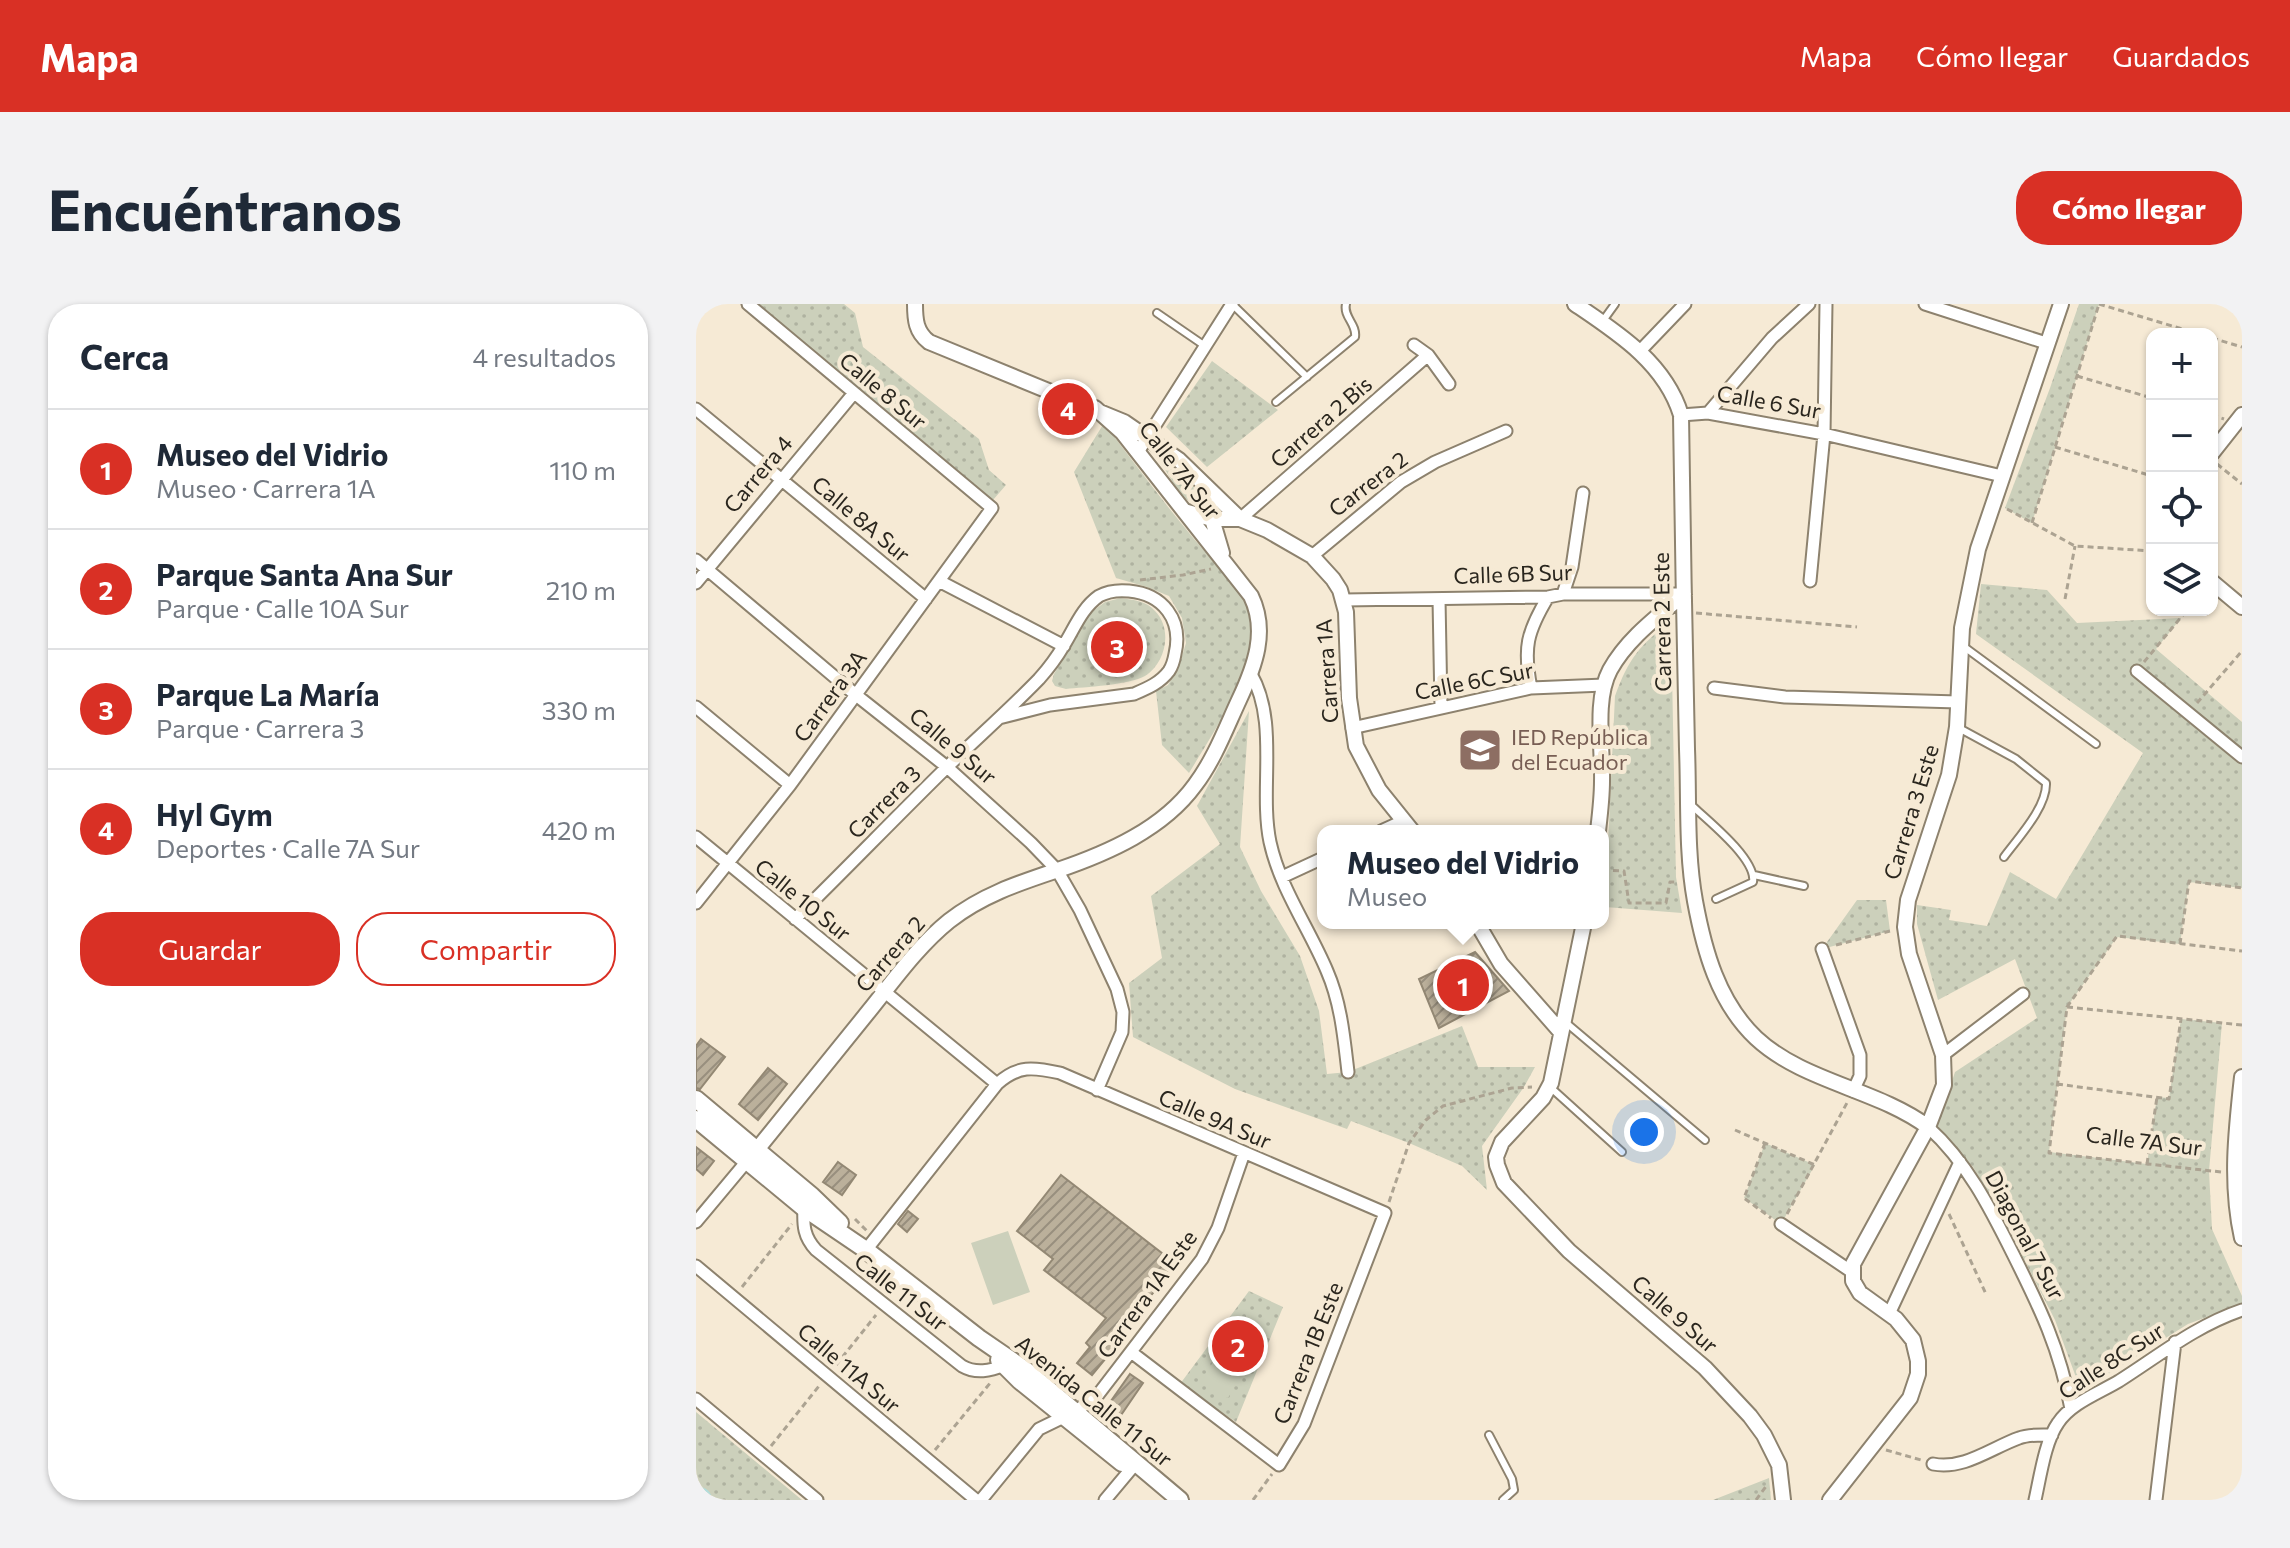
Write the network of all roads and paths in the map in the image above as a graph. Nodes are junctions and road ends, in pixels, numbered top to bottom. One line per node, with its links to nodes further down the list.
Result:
1 (748, 304): 28 (street, Calle 8 Sur)
2 (915, 304): 31 (street, Calle 7A Sur)
3 (1232, 304): 21 (street); 26 (lane)
4 (1346, 304): 26 (lane)
5 (1575, 304): 16 (street)
6 (1615, 304): 16 (lane)
7 (1685, 304): 23 (street)
8 (1809, 304): 33 (street)
9 (1826, 304): 37 (street)
10 (1925, 304): 19 (street)
11 (2061, 304): 19 (street, Carrera 3 Este)
12 (2099, 304): 17 (path); 25 (path)
13 (2238, 304): 14 (street)
14 (2242, 309)
15 (1157, 313): 21 (lane)
16 (1602, 322): 23 (street)
17 (2179, 328)
18 (2218, 340): 22 (path)
19 (2046, 343): 44 (street, Carrera 3 Este)
20 (1414, 345): 24 (street)
21 (1205, 346): 38 (street)
22 (2242, 347)
23 (1639, 352): 34 (street)
24 (1428, 355): 27 (street); 53 (street, Carrera 2 Bis)
25 (2077, 376): 29 (path); 40 (path)
26 (1307, 377): 30 (lane)
27 (1449, 384)
28 (854, 393): 45 (street, Carrera 4); 50 (street, Calle 8 Sur)
29 (2146, 396)
30 (1276, 402)
31 (1095, 408): 38 (street, Calle 7A Sur); 41 (street, Calle 7A Sur)
32 (696, 409): 45 (street, Calle 8A Sur)
33 (1708, 413): 34 (street, Calle 6 Sur); 37 (street, Calle 6 Sur)
34 (1681, 415): 67 (street, Carrera 2 Este)
35 (2242, 415): 39 (street)
36 (1506, 431): 57 (street, Carrera 2)
37 (1824, 434): 44 (street, Calle 6 Sur); 62 (street)
38 (1148, 437): 41 (street); 47 (street, Calle 7A Sur)
39 (2218, 445)
40 (2055, 447): 43 (path); 54 (path)
41 (1138, 452): 51 (street, Calle 7A Sur)
42 (2218, 465): 46 (path)
43 (2146, 474)
44 (2002, 476): 49 (street, Carrera 3 Este)
45 (782, 480): 60 (street, Carrera 4); 69 (street, Calle 8A Sur)
46 (2242, 484)
47 (1206, 486): 52 (street, Calle 7A Sur); 53 (street)
48 (1583, 493): 66 (street)
49 (1993, 501): 54 (path); 77 (street, Carrera 3 Este)
50 (992, 508): 61 (street, Carrera 3A)
51 (1184, 511): 52 (street); 59 (street, Calle 7A Sur)
52 (1212, 519): 53 (street); 59 (street, Calle 7A Sur)
53 (1240, 519): 57 (street)
54 (2032, 523): 55 (path)
55 (2075, 546): 56 (path); 71 (path)
56 (2146, 551)
57 (1312, 556): 72 (street)
58 (696, 560): 60 (street, Calle 9 Sur)
59 (1226, 564): 65 (path); 81 (street, Calle 7A Sur)
60 (707, 570): 63 (street, Carrera 4); 85 (street, Calle 9 Sur)
61 (939, 581): 69 (street, Carrera 3A); 78 (street)
62 (1810, 581)
63 (696, 583)
64 (2218, 587): 73 (street)
65 (1121, 590): 78 (street, Carrera 3); 90 (street)
66 (1563, 594): 67 (street, Calle 6B Sur); 68 (street, Calle 6B Sur)
67 (1684, 594): 74 (street, Carrera 2 Este); 82 (street)
68 (1548, 597): 70 (street, Calle 6B Sur); 83 (street)
69 (926, 599): 85 (street, Carrera 3A)
70 (1439, 599): 72 (street, Calle 6B Sur); 88 (street)
71 (2065, 599)
72 (1344, 600): 92 (street, Carrera 1A)
73 (2242, 607)
74 (1684, 612): 76 (path); 97 (street, Carrera 2 Este)
75 (2182, 616): 80 (path)
76 (1857, 627)
77 (1961, 644): 86 (street, Carrera 3 Este); 93 (lane)
78 (1064, 646): 90 (street, Carrera 3)
79 (2242, 651): 89 (path)
80 (2137, 671): 89 (street)
81 (1251, 674): 104 (street, Carrera 2); 107 (street)
82 (1604, 685): 83 (street, Calle 6C Sur); 99 (street)
83 (1531, 688): 88 (street, Calle 6C Sur)
84 (1714, 688): 86 (street)
85 (856, 695): 95 (street, Calle 9 Sur); 96 (street, Carrera 3A)
86 (1958, 702): 91 (street, Carrera 3 Este)
87 (696, 707): 96 (street)
88 (1441, 707): 92 (street, Calle 6C Sur)
89 (2188, 713): 94 (street)
90 (999, 718): 95 (street, Carrera 3)
91 (1957, 727): 101 (lane); 114 (street, Carrera 3 Este)
92 (1352, 728): 98 (street, Carrera 1A)
93 (2096, 744)
94 (2242, 757)
95 (947, 767): 104 (street, Calle 9 Sur); 113 (street, Carrera 3)
96 (790, 785): 103 (street, Carrera 3A)
97 (1689, 803): 106 (lane); 108 (street, Carrera 2 Este)
98 (1407, 825)
99 (1598, 825)
100 (696, 837): 103 (street, Calle 10 Sur)
101 (2004, 857)
102 (1317, 861): 107 (street)
103 (728, 864): 112 (street, Carrera 3A); 113 (street, Calle 10 Sur)
104 (1057, 870): 120 (street, Carrera 2); 132 (street, Calle 9 Sur)
105 (1609, 870): 108 (path)
106 (1754, 875): 109 (lane); 111 (lane)
107 (1282, 877): 127 (street)
108 (1692, 881): 133 (street, Carrera 2 Este)
109 (1804, 886)
110 (2242, 888): 117 (path)
111 (1716, 899)
112 (696, 903)
113 (795, 919): 120 (street, Calle 10 Sur)
114 (1905, 927): 118 (path); 126 (street, Carrera 3 Este)
115 (1481, 929): 124 (street)
116 (1583, 929): 124 (street)
117 (2180, 944): 119 (path); 122 (path)
118 (1822, 949): 133 (street)
119 (2242, 951)
120 (884, 992): 129 (street, Calle 10 Sur); 143 (street, Carrera 2)
121 (2023, 994): 126 (street)
122 (2067, 1007): 123 (path); 130 (path)
123 (2181, 1019): 125 (path); 134 (path)
124 (1562, 1025): 131 (street); 139 (lane)
125 (2242, 1025)
126 (1943, 1055): 137 (street, Carrera 3 Este)
127 (1348, 1072)
128 (2242, 1077): 147 (street)
129 (997, 1084): 132 (street, Calle 9A Sur); 154 (street)
130 (2057, 1084): 134 (path); 145 (path, Calle 7A Sur)
131 (1550, 1086): 141 (lane); 150 (path); 181 (street, Calle 9 Sur)
132 (1097, 1090): 142 (street, Calle 9A Sur)
133 (1853, 1091): 137 (street, Diagonal 7 Sur); 146 (path)
134 (2157, 1097): 145 (path)
135 (696, 1099): 143 (main road, Avenida Calle 11 Sur)
136 (696, 1119): 143 (main road, Avenida Calle 11 Sur)
137 (1928, 1127): 144 (street, Diagonal 7 Sur); 156 (street, Carrera 3 Este)
138 (1735, 1130): 140 (path)
139 (1705, 1140)
140 (1765, 1143): 146 (path); 152 (path)
141 (1622, 1152)
142 (1244, 1153): 150 (street, Calle 9A Sur); 163 (street, Carrera 1A Este)
143 (752, 1155): 149 (main road, Avenida Calle 11 Sur); 151 (street, Carrera 2); 154 (main road, Avenida Calle 11 Sur)
144 (1960, 1162): 148 (street); 166 (street, Diagonal 7 Sur)
145 (2147, 1164): 147 (path, Calle 7A Sur)
146 (1815, 1165): 152 (path)
147 (2235, 1174): 153 (street)
148 (1943, 1200): 157 (path); 160 (street)
149 (804, 1208): 154 (main road, Avenida Calle 11 Sur); 158 (path); 164 (street, Calle 11 Sur)
150 (1385, 1213): 173 (street, Carrera 1B Este)
151 (696, 1222)
152 (1781, 1224): 156 (street)
153 (2242, 1238)
154 (866, 1250): 161 (main road, Avenida Calle 11 Sur)
155 (696, 1266): 158 (street, Calle 11A Sur)
156 (1852, 1272): 160 (street)
157 (1986, 1294)
158 (734, 1298): 171 (street, Calle 11A Sur)
159 (2242, 1310): 162 (street, Calle 8C Sur)
160 (1889, 1314): 170 (street)
161 (979, 1338): 164 (main road, Avenida Calle 11 Sur); 167 (main road, Avenida Calle 11 Sur)
162 (2175, 1342): 166 (street, Calle 8C Sur); 184 (street)
163 (1131, 1352): 167 (street, Carrera 1A Este); 173 (street)
164 (1005, 1365): 167 (main road, Avenida Calle 11 Sur); 171 (path)
165 (696, 1399): 175 (street)
166 (2071, 1409): 169 (street, Calle 8C Sur)
167 (1069, 1413): 174 (main road, Avenida Calle 11 Sur); 176 (street, Carrera 1A Este); 178 (main road, Avenida Calle 11 Sur)
168 (1489, 1435): 180 (lane)
169 (2052, 1435): 172 (street); 183 (street)
170 (1871, 1446): 172 (path); 182 (street)
171 (927, 1459): 176 (street, Calle 11A Sur)
172 (1933, 1464)
173 (1279, 1465): 179 (path)
174 (1131, 1469): 177 (street); 178 (main road, Avenida Calle 11 Sur)
175 (817, 1500)
176 (978, 1500)
177 (1105, 1500)
178 (1179, 1500)
179 (1253, 1500)
180 (1503, 1500)
181 (1783, 1500)
182 (1830, 1500)
183 (2035, 1500)
184 (2156, 1500)

